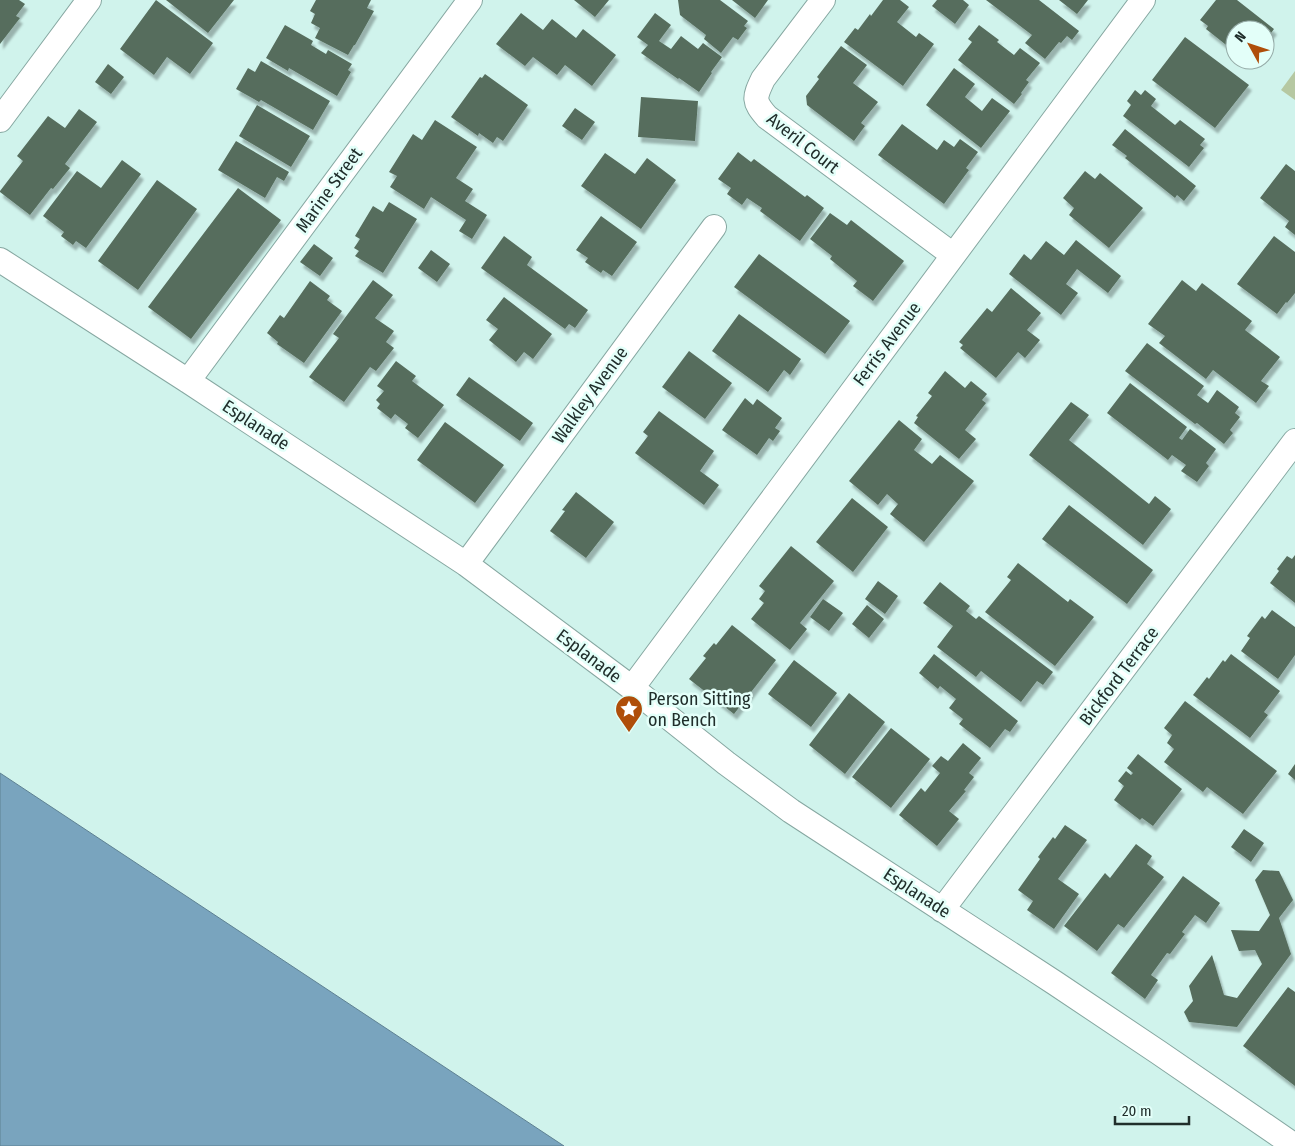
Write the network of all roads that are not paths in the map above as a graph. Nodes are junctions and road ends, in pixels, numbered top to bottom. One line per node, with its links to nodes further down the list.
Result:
1 (89, 0): 5 (street)
2 (470, 0): 9 (street, Marine Street)
3 (823, 0): 7 (street, Averil Court)
4 (1143, 0): 7 (street, Ferris Avenue)
5 (0, 120)
6 (714, 226): 11 (street, Walkley Avenue)
7 (953, 255): 12 (street, Ferris Avenue)
8 (0, 260): 9 (street, Esplanade)
9 (188, 381): 11 (street, Esplanade)
10 (1295, 441): 13 (street, Bickford Terrace)
11 (466, 564): 12 (street, Esplanade)
12 (632, 688): 13 (street, Esplanade)
13 (942, 910): 14 (street, Esplanade)
14 (1295, 1146)

